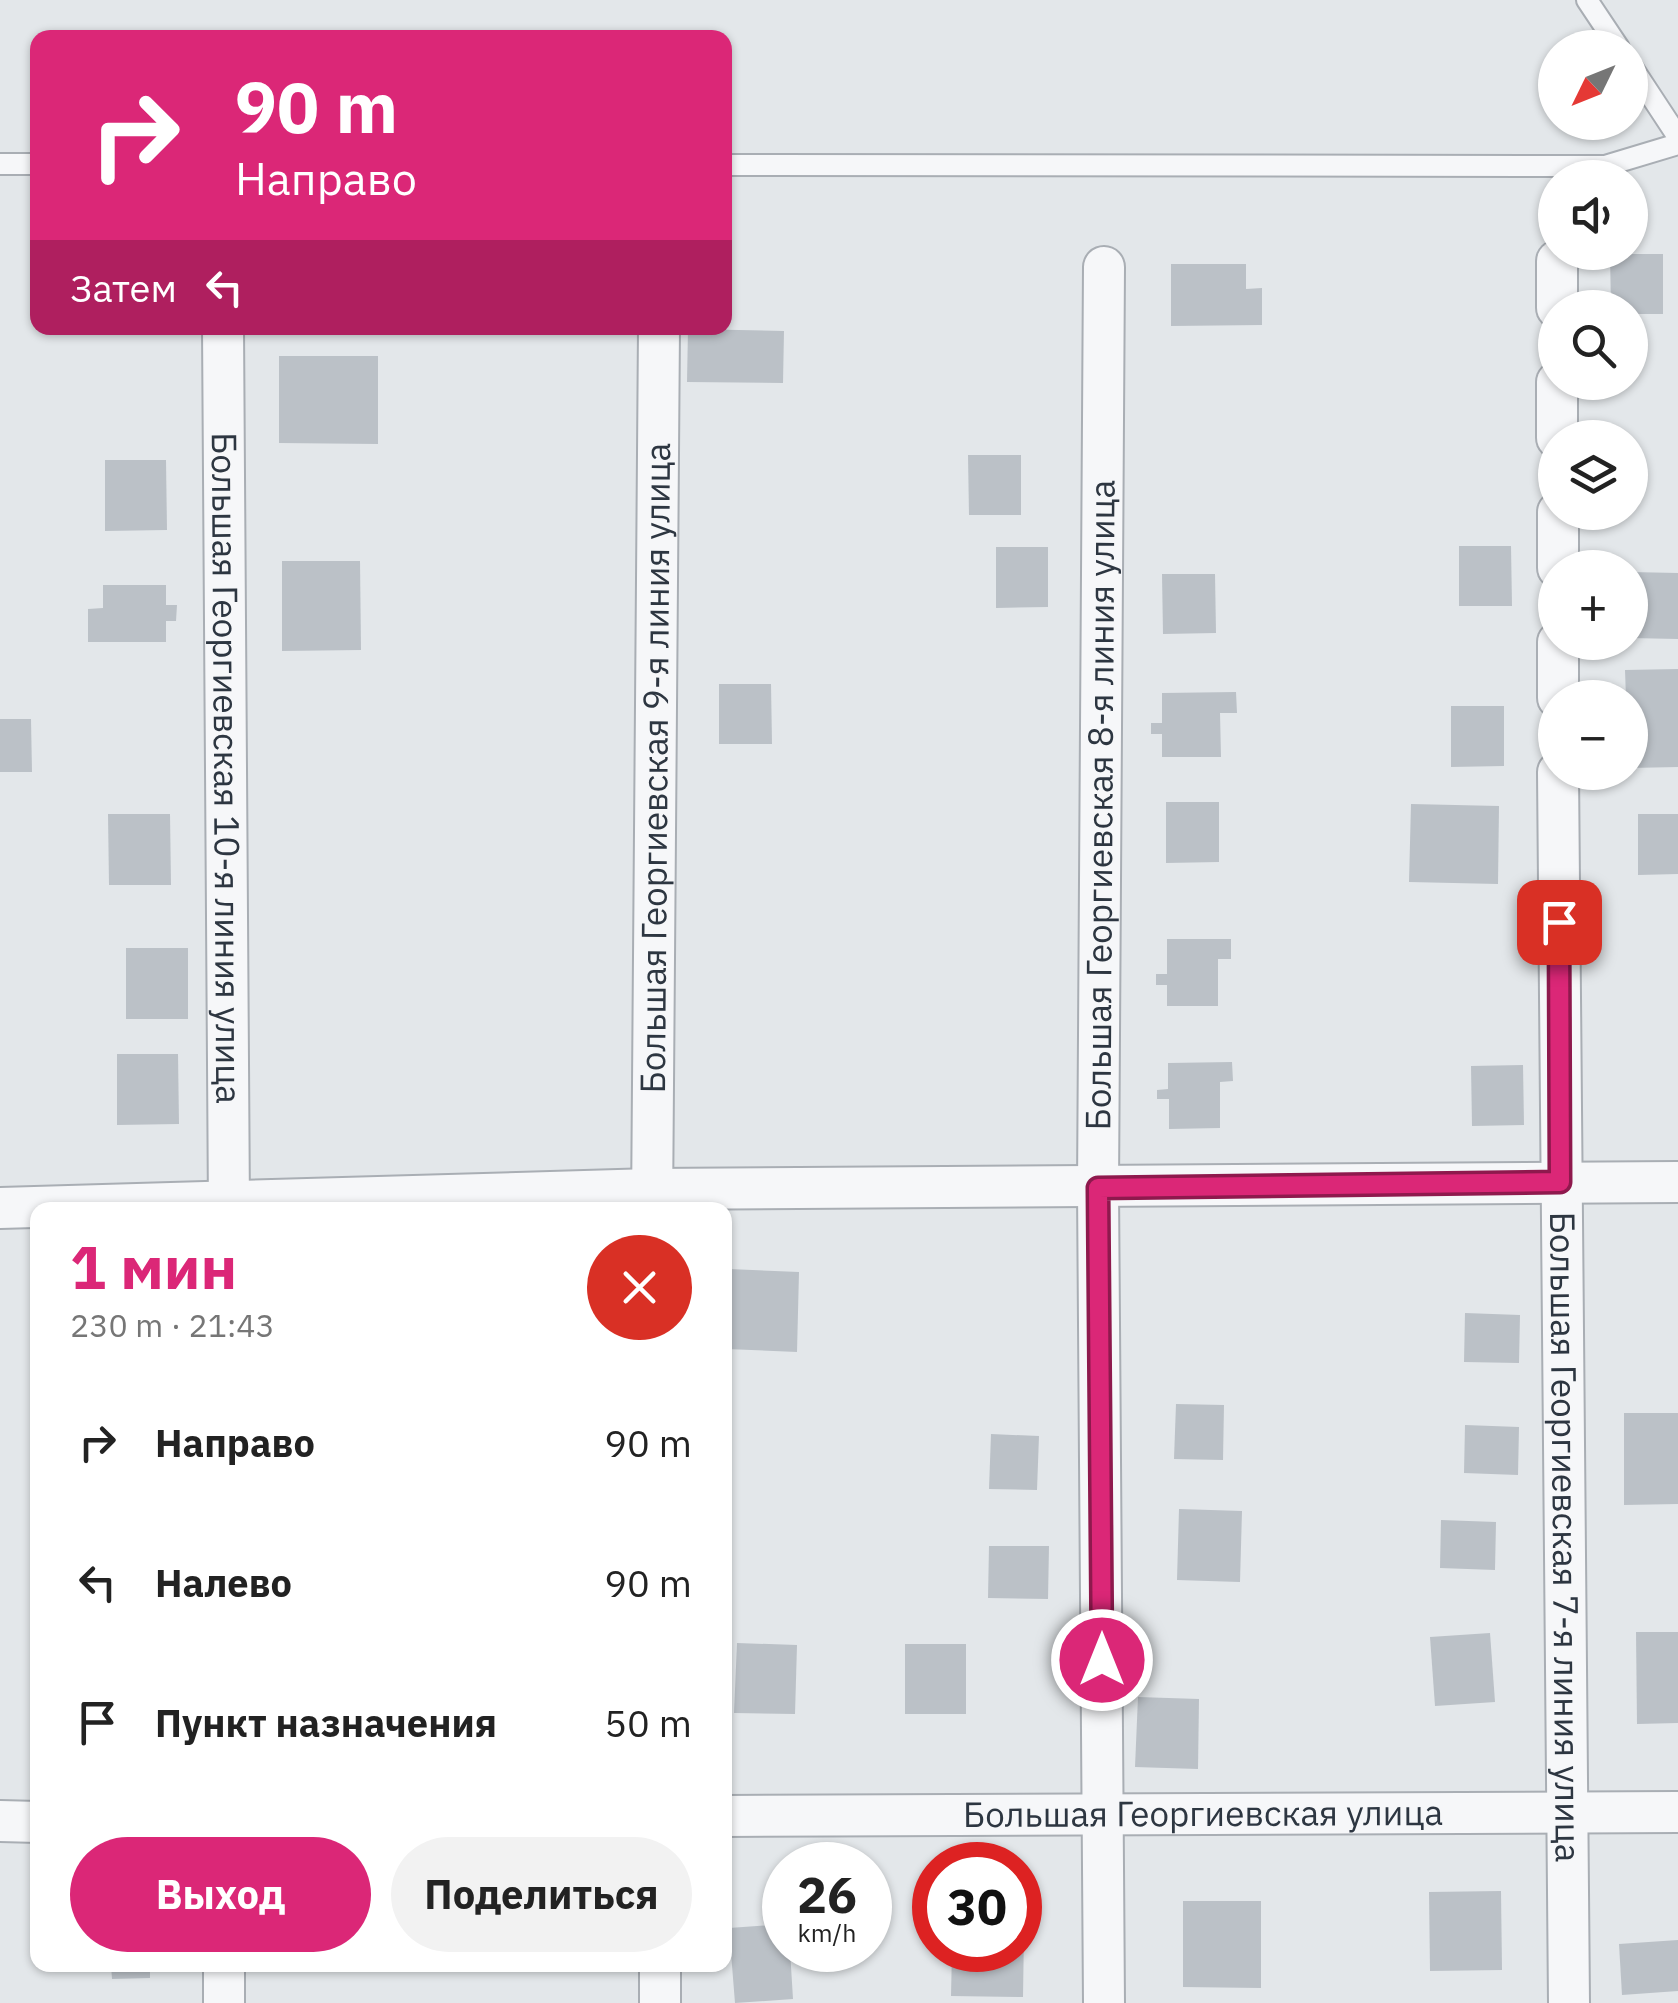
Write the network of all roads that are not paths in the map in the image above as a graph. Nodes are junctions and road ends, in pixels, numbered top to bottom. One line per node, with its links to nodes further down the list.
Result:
1 (1588, 0): 2 (lane)
2 (1607, 30)
3 (1648, 91): 4 (lane)
4 (1678, 136)
5 (1678, 144): 8 (lane)
6 (0, 164): 7 (lane)
7 (30, 164)
8 (732, 165)
9 (1104, 266): 15 (street, Большая Георгиевская 8-я линия улица)
10 (222, 335): 17 (street, Большая Георгиевская 10-я линия улица)
11 (659, 335): 16 (street, Большая Георгиевская 9-я линия улица)
12 (1558, 790): 13 (street, Большая Георгиевская 7-я линия улица)
13 (1560, 1182): 14 (street); 15 (street); 21 (street, Большая Георгиевская 7-я линия улица)
14 (1678, 1182)
15 (1098, 1188): 16 (street); 24 (street, Большая Георгиевская 8-я линия улица)
16 (652, 1200): 18 (street)
17 (229, 1202)
18 (511, 1202)
19 (0, 1208): 20 (street)
20 (30, 1208)
21 (1568, 1811): 22 (street, Большая Георгиевская улица); 24 (street, Большая Георгиевская улица); 32 (street, Большая Георгиевская 7-я линия улица)
22 (1678, 1812)
23 (732, 1816): 24 (street, Большая Георгиевская улица)
24 (1104, 1816): 31 (street, Большая Георгиевская 8-я линия улица)
25 (0, 1821): 26 (street)
26 (30, 1822)
27 (224, 1972): 29 (street)
28 (660, 1972): 30 (street)
29 (224, 2003)
30 (660, 2003)
31 (1104, 2003)
32 (1570, 2003)

